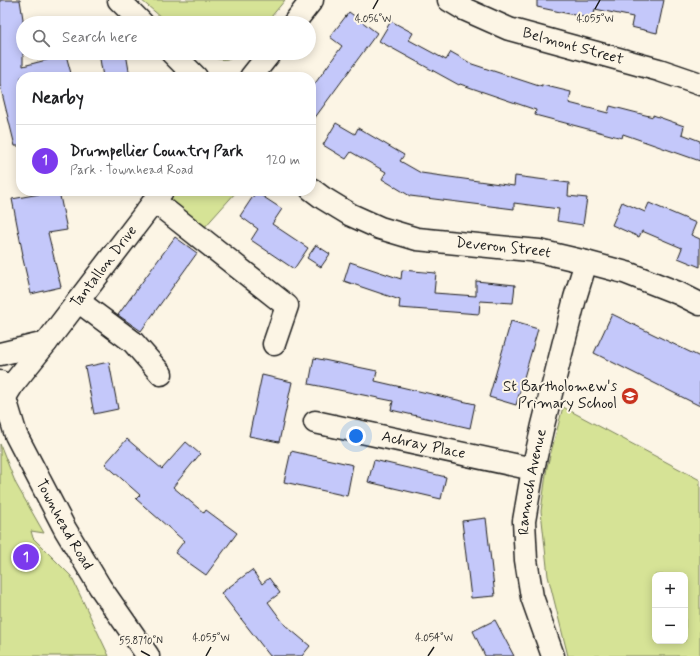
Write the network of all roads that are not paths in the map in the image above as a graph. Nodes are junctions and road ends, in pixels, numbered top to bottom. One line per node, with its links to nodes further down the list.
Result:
1 (118, 0): 4 (street)
2 (312, 0): 5 (street)
3 (449, 0): 10 (street, Belmont Street)
4 (135, 16)
5 (299, 16)
6 (179, 60): 8 (street)
7 (264, 60): 9 (street)
8 (191, 72)
9 (255, 72)
10 (700, 84)
11 (316, 192): 13 (street, Deveron Street)
12 (158, 196): 14 (street, Tantallon Drive); 17 (street)
13 (586, 262): 15 (street, Deveron Street); 22 (street, Rannoch Avenue)
14 (78, 301): 16 (street, Tantallon Drive); 19 (street)
15 (700, 304)
16 (46, 343): 18 (street); 20 (street, Tantallon Drive)
17 (274, 344)
18 (0, 354)
19 (161, 374)
20 (2, 390): 23 (street, Townhead Road)
21 (315, 422): 22 (street, Achray Place)
22 (533, 469): 24 (street, Rannoch Avenue)
23 (148, 656)
24 (553, 656)

